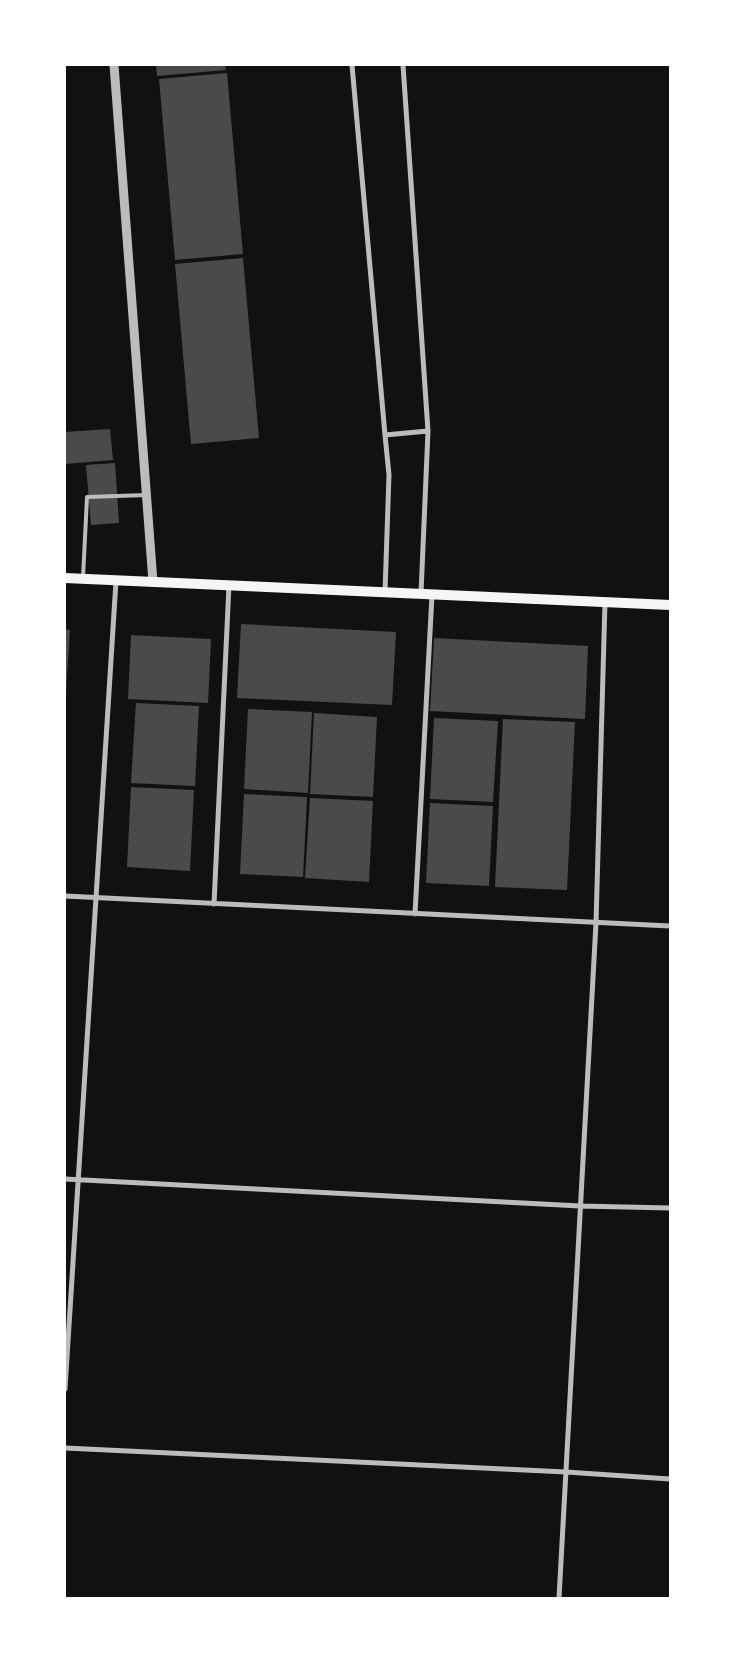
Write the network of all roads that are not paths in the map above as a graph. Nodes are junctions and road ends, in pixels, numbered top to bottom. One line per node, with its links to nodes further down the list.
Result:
1 (114, 65): 6 (street)
2 (352, 65): 5 (street)
3 (403, 65): 4 (street)
4 (428, 431): 5 (street); 13 (street)
5 (385, 435): 12 (street)
6 (146, 495): 8 (lane); 10 (street)
7 (65, 578): 8 (main road)
8 (83, 579): 9 (main road)
9 (116, 581): 10 (main road); 18 (street)
10 (153, 582): 11 (main road)
11 (229, 585): 12 (main road); 19 (street)
12 (385, 592): 13 (main road)
13 (421, 594): 14 (main road)
14 (432, 595): 15 (main road); 20 (street)
15 (605, 602): 16 (main road); 21 (street)
16 (670, 605)
17 (65, 896): 18 (street)
18 (96, 897): 19 (street); 24 (street)
19 (214, 904): 20 (street)
20 (415, 914): 21 (street)
21 (596, 923): 22 (street); 25 (street)
22 (670, 926)
23 (65, 1179): 24 (street)
24 (78, 1180): 25 (street); 27 (street)
25 (580, 1206): 26 (street); 29 (street)
26 (670, 1208)
27 (65, 1389)
28 (65, 1448): 29 (street)
29 (566, 1472): 30 (street); 31 (street)
30 (670, 1479)
31 (559, 1598)

